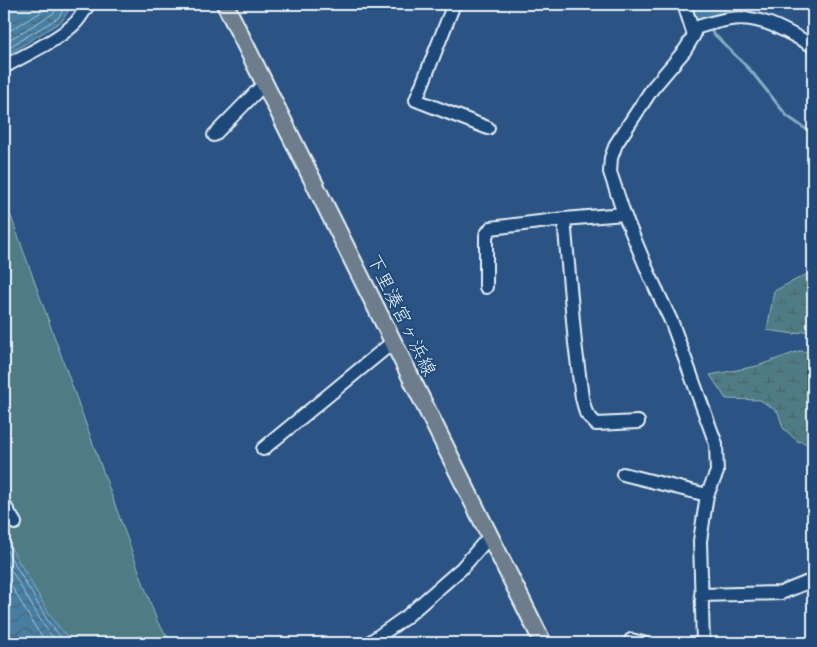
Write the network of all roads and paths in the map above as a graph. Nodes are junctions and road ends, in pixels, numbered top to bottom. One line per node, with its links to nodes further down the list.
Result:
1 (89, 4): 7 (street)
2 (225, 4): 8 (main road, 下里湊宮ヶ浜線)
3 (454, 4): 9 (street)
4 (684, 4): 5 (street)
5 (692, 29): 6 (street); 11 (street)
6 (813, 46)
7 (4, 67)
8 (265, 83): 10 (street); 14 (main road, 下里湊宮ヶ浜線)
9 (488, 128)
10 (214, 135)
11 (624, 214): 12 (street); 18 (street)
12 (564, 219): 13 (street); 15 (street)
13 (486, 287)
14 (393, 342): 16 (street); 21 (main road, 下里湊宮ヶ浜線)
15 (638, 422)
16 (263, 449)
17 (623, 474): 18 (street)
18 (706, 495): 23 (street)
19 (4, 505): 20 (street)
20 (15, 523)
21 (489, 537): 24 (street); 25 (main road, 下里湊宮ヶ浜線)
22 (813, 580): 23 (street)
23 (701, 595): 28 (street)
24 (369, 643)
25 (543, 643)
26 (630, 643): 27 (street)
27 (643, 643)
28 (703, 643)

